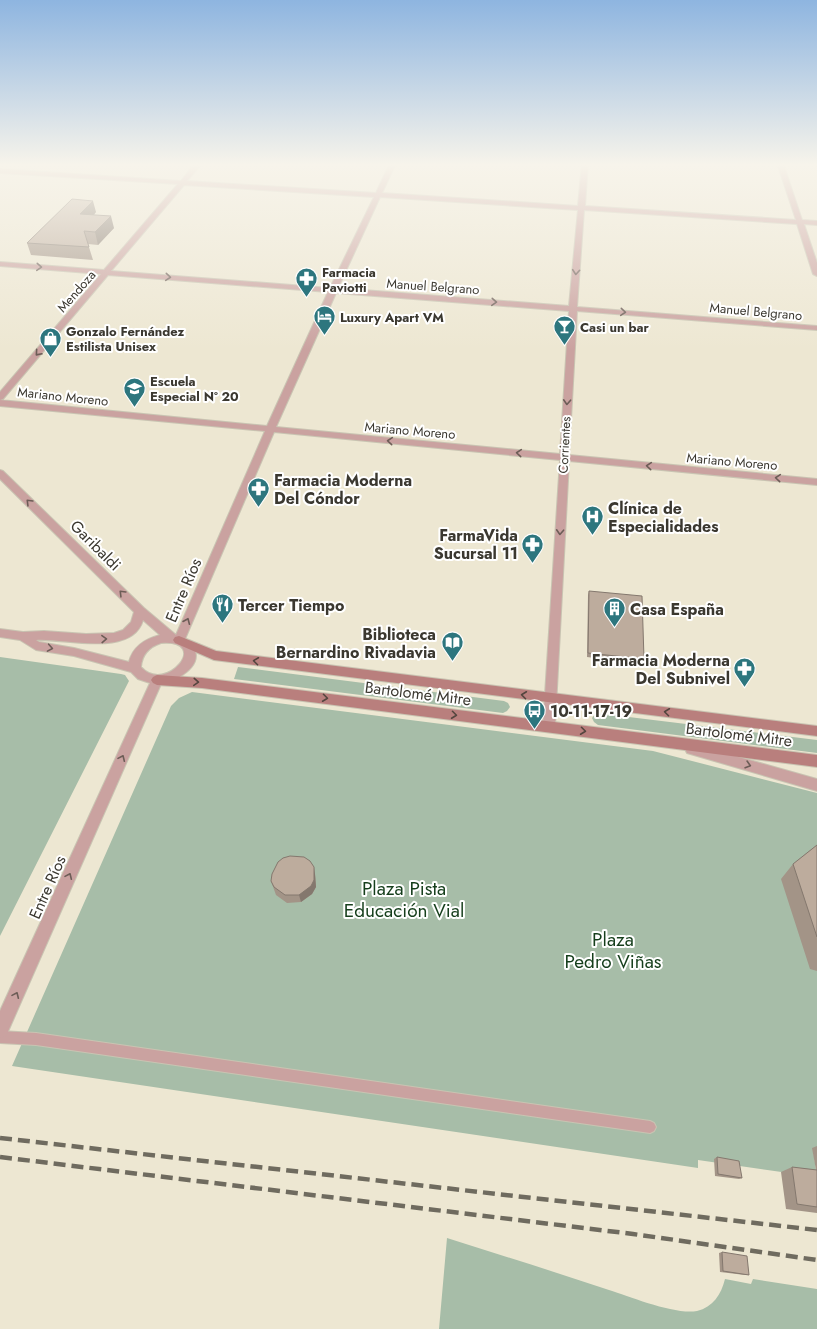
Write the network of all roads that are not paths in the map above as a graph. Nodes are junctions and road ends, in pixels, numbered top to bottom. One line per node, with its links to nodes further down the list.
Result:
1 (148, 225): 6 (street, Mendoza)
2 (364, 225): 8 (street, Entre Ríos)
3 (580, 225): 9 (street, Corrientes, one-way to 9)
4 (801, 225): 7 (street)
5 (0, 264): 6 (street, Manuel Belgrano, one-way to 6)
6 (108, 273): 8 (street, Manuel Belgrano, one-way to 8); 11 (street, Mendoza, one-way to 11)
7 (817, 274)
8 (333, 290): 9 (street, Manuel Belgrano, one-way to 9); 13 (street, Entre Ríos)
9 (573, 308): 10 (street, Manuel Belgrano, one-way to 10); 14 (street, Corrientes, one-way to 14)
10 (817, 328)
11 (0, 397)
12 (0, 403): 13 (street, Mariano Moreno)
13 (270, 430): 14 (street, Mariano Moreno, one-way to 13); 20 (street, Entre Ríos, one-way to 13)
14 (564, 458): 16 (street, Mariano Moreno, one-way to 14); 23 (street, Corrientes, one-way to 23)
15 (0, 473): 17 (street, Garibaldi, one-way to 15)
16 (817, 482)
17 (140, 611): 19 (street, Bartolomé Mitre, one-way to 17); 20 (street, Garibaldi)
18 (0, 633): 19 (street, Bartolomé Mitre)
19 (23, 636): 21 (street, Bartolomé Mitre, one-way to 21)
20 (175, 639): 21 (street); 22 (street, Entre Ríos); 23 (main road, Bartolomé Mitre, one-way to 20)
21 (135, 668): 22 (street, Bartolomé Mitre)
22 (157, 680): 24 (main road, Bartolomé Mitre, one-way to 24); 29 (street, Entre Ríos, one-way to 22)
23 (551, 698): 24 (street, Corrientes); 25 (main road, Bartolomé Mitre, one-way to 23)
24 (549, 726): 26 (main road, Bartolomé Mitre, one-way to 26)
25 (817, 731)
26 (670, 742): 27 (main road, Bartolomé Mitre); 28 (street, one-way to 28)
27 (817, 761)
28 (817, 785)
29 (0, 1030)
30 (0, 1037): 31 (lane)
31 (650, 1127)

